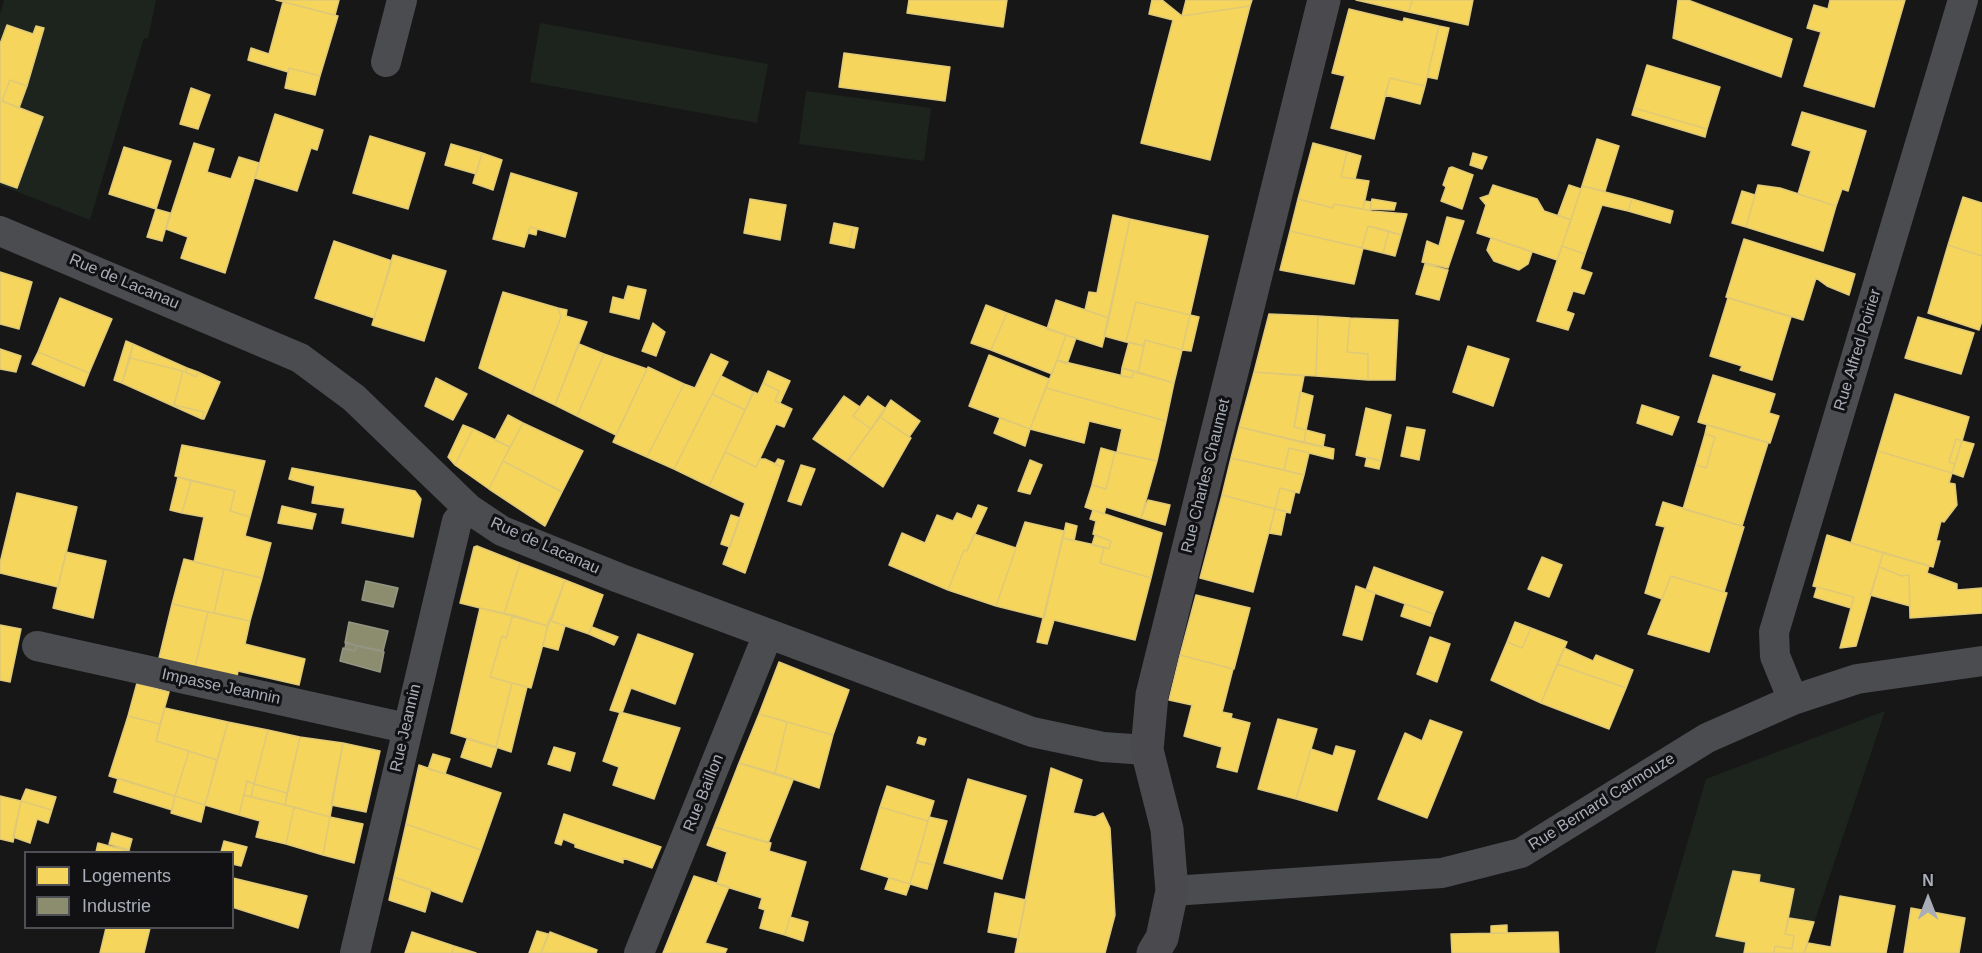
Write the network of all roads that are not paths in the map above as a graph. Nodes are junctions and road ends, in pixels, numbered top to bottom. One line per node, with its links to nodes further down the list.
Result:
1 (402, 0): 4 (street)
2 (1324, 0): 12 (street, Rue Charles Chaumet)
3 (1963, 0): 10 (street, Rue Alfred Poirier)
4 (386, 62)
5 (0, 231): 6 (street, Rue de Lacanau)
6 (470, 509): 7 (street, Rue de Lacanau); 11 (street, Rue Jeannin)
7 (768, 634): 12 (street, Rue de Lacanau); 15 (street, Rue Baillon)
8 (37, 646): 11 (street, Impasse Jeannin)
9 (1982, 661): 10 (street, Rue Bernard Carmouze)
10 (1792, 700): 13 (street, Rue Bernard Carmouze)
11 (406, 728): 14 (street, Rue Jeannin)
12 (1147, 750): 13 (street, Rue Charles Chaumet)
13 (1172, 891): 16 (street, Rue Charles Chaumet)
14 (354, 953)
15 (639, 953)
16 (1153, 953)

